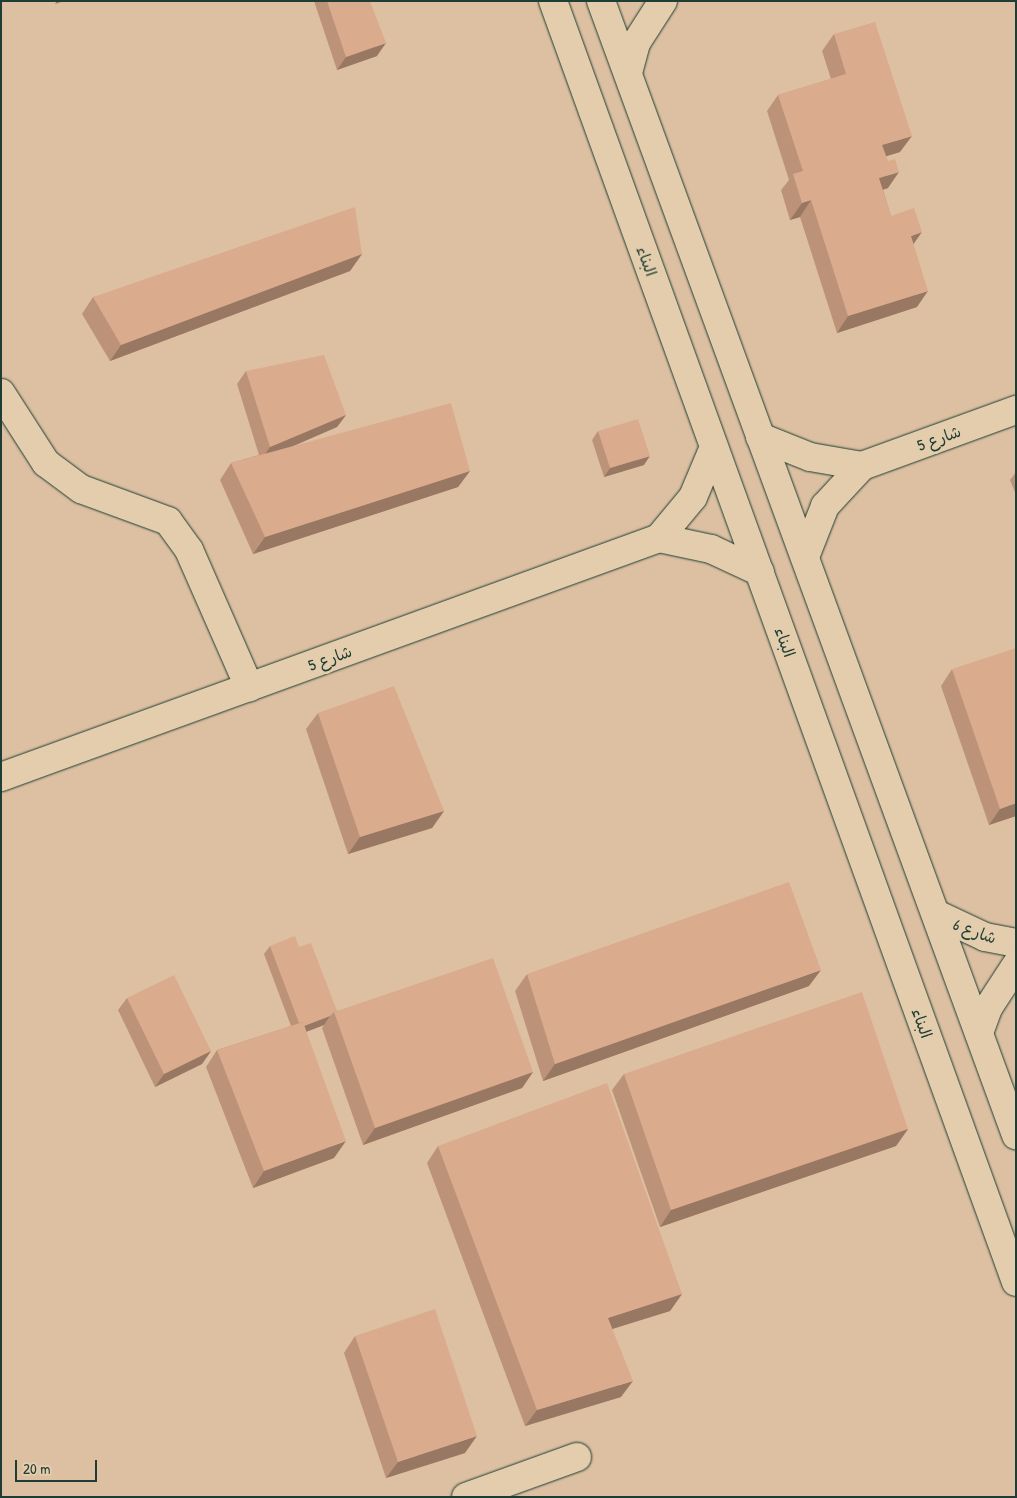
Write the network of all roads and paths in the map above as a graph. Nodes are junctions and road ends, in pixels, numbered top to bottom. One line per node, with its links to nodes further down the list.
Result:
1 (553, 1): 8 (street, البناء)
2 (601, 1): 4 (street)
3 (663, 1): 4 (street)
4 (628, 73): 7 (street)
5 (1, 393): 13 (street)
6 (1016, 410): 9 (street, شارع 5)
7 (760, 437): 9 (street, شارع 5); 11 (street)
8 (714, 447): 10 (street); 12 (street, البناء)
9 (862, 466): 11 (street, شارع 5)
10 (659, 538): 12 (street); 13 (street, شارع 5)
11 (805, 557): 15 (street)
12 (760, 572): 20 (street, البناء)
13 (249, 687): 14 (street, شارع 5)
14 (1, 777)
15 (936, 914): 16 (street, شارع 6); 18 (street)
16 (1016, 943)
17 (1016, 966): 18 (street)
18 (979, 1033): 19 (street)
19 (1016, 1135)
20 (1016, 1282)
21 (577, 1457): 22 (street)
22 (466, 1497)

